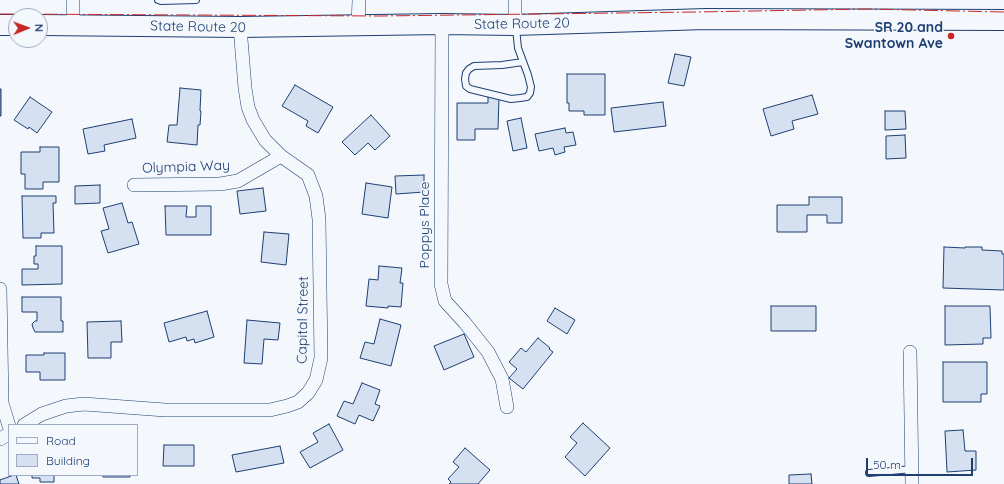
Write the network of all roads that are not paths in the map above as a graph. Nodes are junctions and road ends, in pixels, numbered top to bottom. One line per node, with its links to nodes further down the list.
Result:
1 (73, 0): 9 (street)
2 (158, 0): 3 (lane)
3 (196, 0)
4 (359, 0): 11 (street)
5 (515, 0): 10 (street)
6 (1004, 20): 10 (main road, State Route 20)
7 (442, 24): 10 (main road, State Route 20); 11 (main road, State Route 20); 18 (street, Poppys Place)
8 (48, 25): 9 (main road, State Route 20)
9 (73, 25): 12 (main road, State Route 20)
10 (515, 25): 13 (lane)
11 (358, 26): 12 (main road, State Route 20)
12 (240, 28): 14 (street, Capital Street)
13 (523, 62): 13 (lane)
14 (281, 156): 15 (street, Olympia Way); 20 (street, Capital Street)
15 (134, 185)
16 (0, 289): 19 (street)
17 (910, 352): 21 (street)
18 (507, 407)
19 (8, 424)
20 (26, 424)
21 (912, 469): 22 (lane); 23 (street)
22 (869, 472)
23 (912, 484)

